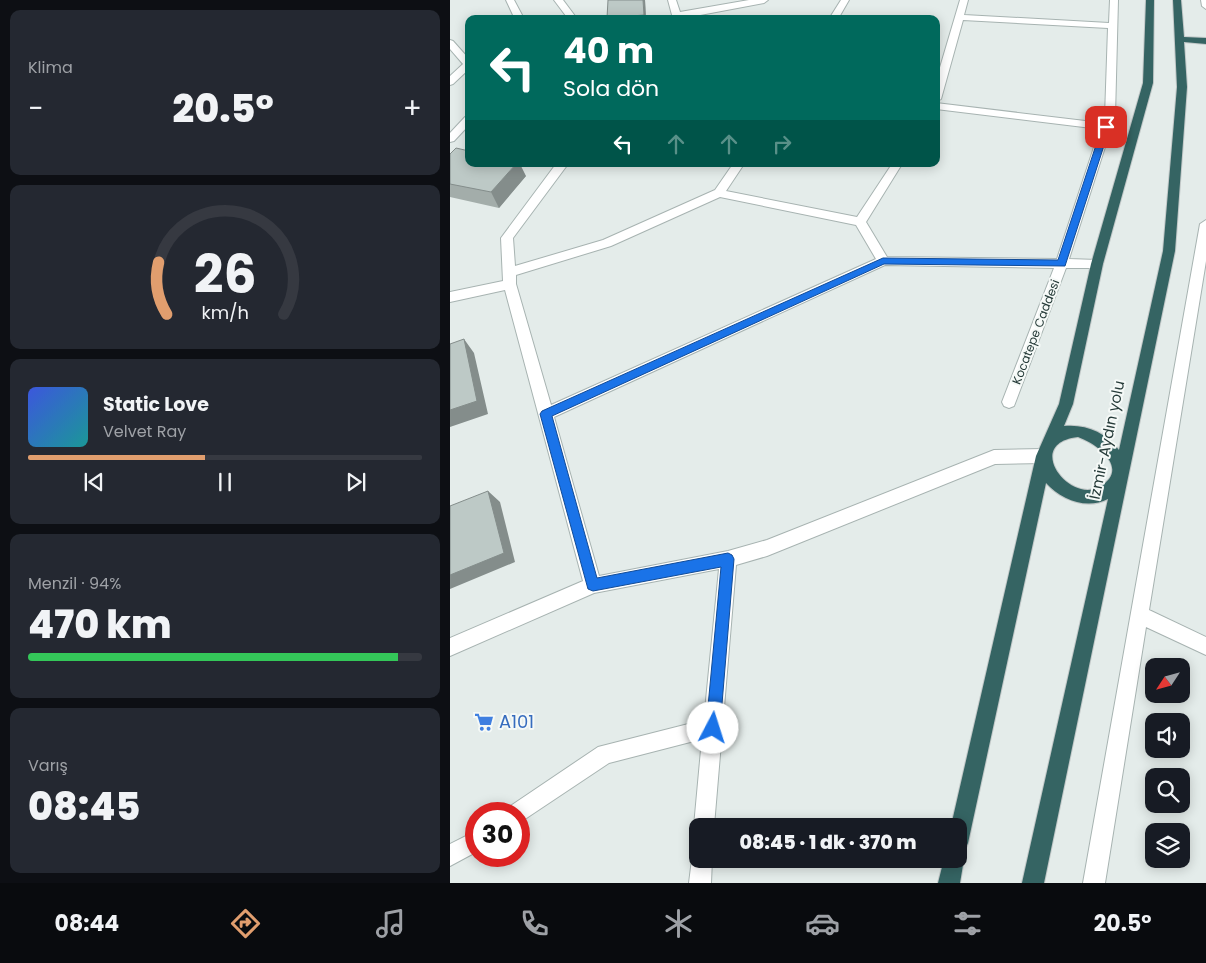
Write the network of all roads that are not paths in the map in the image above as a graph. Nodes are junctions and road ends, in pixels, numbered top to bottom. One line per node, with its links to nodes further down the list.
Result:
1 (510, 0): 12 (street)
2 (558, 0): 13 (street)
3 (672, 0): 14 (street)
4 (764, 0): 15 (street)
5 (845, 0): 16 (street)
6 (964, 0): 17 (street)
7 (1114, 0): 18 (street, Kocatepe Caddesi)
8 (1150, 0): 38 (highway)
9 (1177, 0): 19 (highway, İzmir-Aydın yolu)
10 (1205, 0): 11 (street)
11 (1206, 6)
12 (517, 15)
13 (570, 15)
14 (676, 15)
15 (686, 15)
16 (836, 15)
17 (960, 17): 18 (street); 24 (street)
18 (1113, 26): 28 (street, Kocatepe Caddesi)
19 (1179, 39): 20 (highway); 45 (highway, İzmir-Aydın yolu)
20 (1206, 41)
21 (450, 43): 22 (street)
22 (465, 59)
23 (465, 67): 25 (street)
24 (940, 69)
25 (450, 82)
26 (940, 106): 28 (street)
27 (465, 123): 29 (street)
28 (1106, 127): 37 (street, Kocatepe Caddesi)
29 (450, 139)
30 (560, 167): 39 (street)
31 (736, 167): 33 (street)
32 (896, 167): 34 (street)
33 (719, 193): 34 (street); 39 (street)
34 (860, 222): 36 (street)
35 (1206, 224): 40 (street)
36 (883, 261): 37 (street); 43 (street)
37 (1062, 263): 38 (street); 42 (street, Kocatepe Caddesi)
38 (1096, 264): 44 (highway)
39 (510, 278): 41 (street); 43 (street)
40 (1201, 291): 48 (street)
41 (450, 297)
42 (1009, 402)
43 (546, 414): 47 (street)
44 (1046, 450): 45 (highway); 45 (highway); 46 (street); 54 (highway)
45 (1120, 476): 62 (highway, İzmir-Aydın yolu)
46 (728, 559): 47 (street); 51 (street)
47 (593, 585): 50 (street)
48 (1140, 615): 49 (street); 59 (street)
49 (1206, 646)
50 (450, 647)
51 (713, 728): 52 (street); 53 (street)
52 (530, 805)
53 (705, 818)
54 (964, 818)
55 (465, 847): 56 (street)
56 (450, 856)
57 (701, 868): 60 (street)
58 (952, 868): 61 (highway)
59 (1097, 882)
60 (700, 883)
61 (949, 883)
62 (1033, 883)

